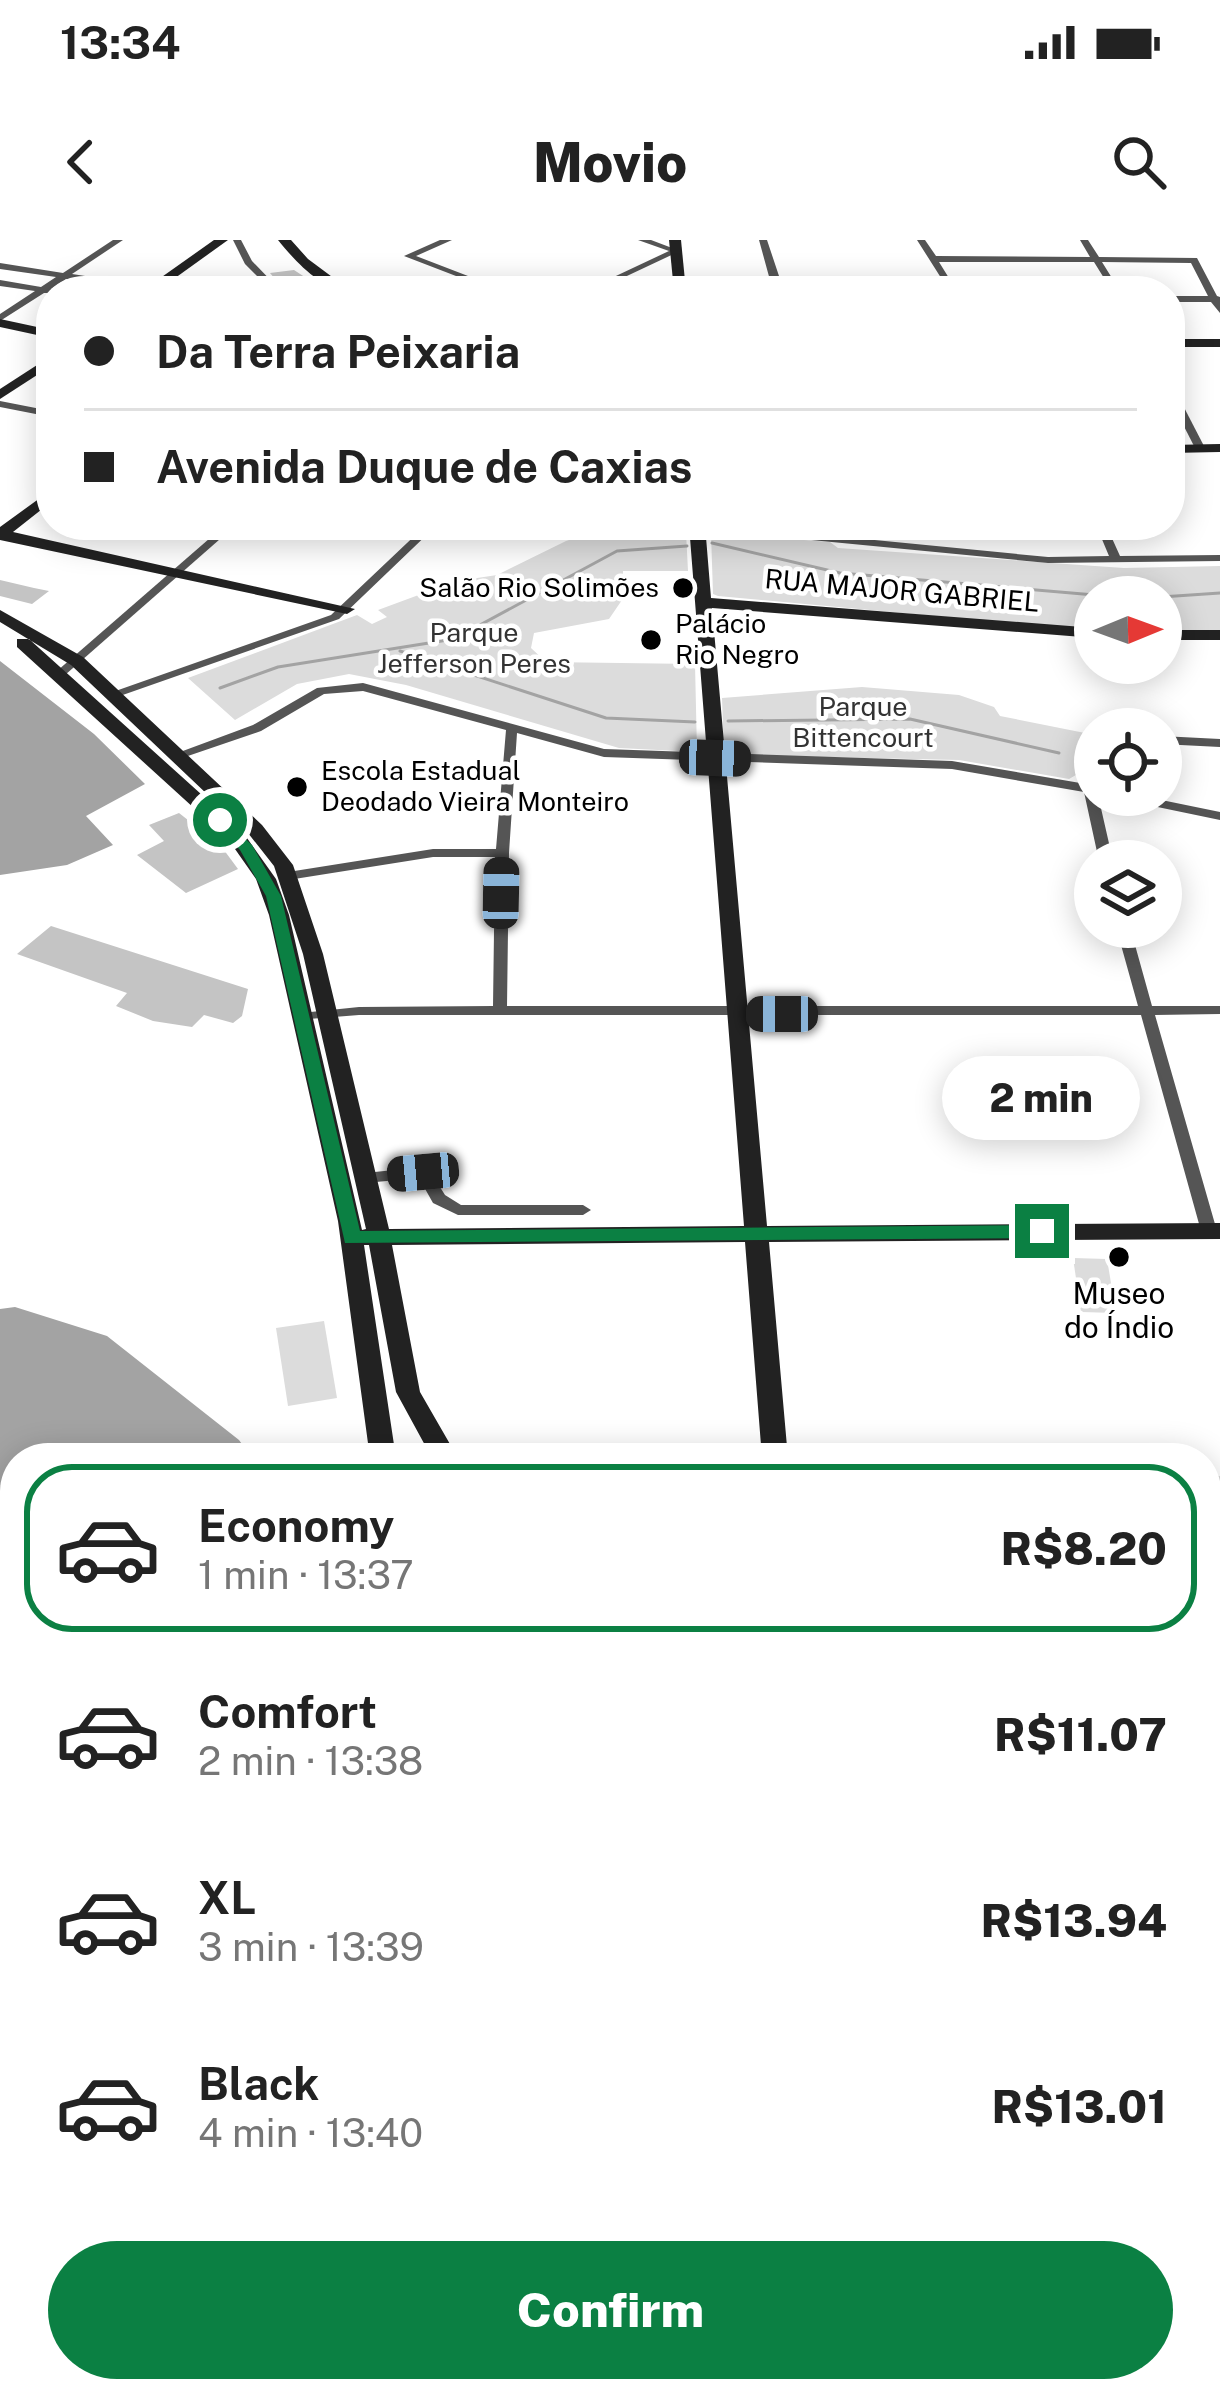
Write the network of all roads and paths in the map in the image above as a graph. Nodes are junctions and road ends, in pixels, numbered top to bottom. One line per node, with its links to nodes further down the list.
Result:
1 (119, 240): 14 (street)
2 (222, 240): 15 (street)
3 (237, 240): 16 (street)
4 (284, 240): 17 (street)
5 (448, 240): 18 (street)
6 (642, 240): 10 (street)
7 (764, 240): 21 (street)
8 (921, 240): 11 (street)
9 (1084, 240): 12 (street)
10 (676, 245): 19 (street); 20 (street)
11 (933, 259): 12 (street); 22 (street)
12 (1096, 259): 23 (street); 28 (street)
13 (0, 266): 14 (street)
14 (65, 276)
15 (170, 276)
16 (262, 276)
17 (321, 276)
18 (462, 276)
19 (617, 276)
20 (679, 276)
21 (774, 276)
22 (944, 276)
23 (1107, 276)
24 (0, 283): 25 (street)
25 (36, 289)
26 (36, 298): 30 (street)
27 (1185, 299): 28 (street)
28 (1217, 299): 29 (street)
29 (1220, 310)
30 (0, 320): 31 (street)
31 (36, 330)
32 (1220, 346): 33 (street)
33 (1185, 347)
34 (36, 370): 35 (street)
35 (0, 395)
36 (0, 404): 37 (street)
37 (36, 411)
38 (1185, 419): 40 (street)
39 (1185, 448): 40 (street)
40 (1200, 448): 41 (street)
41 (1220, 448)
42 (36, 506): 43 (street)
43 (0, 534): 53 (street)
44 (214, 540): 53 (street)
45 (417, 540): 55 (street)
46 (698, 540): 54 (street)
47 (836, 540): 50 (street)
48 (865, 540): 50 (street)
49 (1108, 540): 52 (street)
50 (866, 543): 52 (street)
51 (1220, 559): 52 (street)
52 (1118, 561)
53 (177, 572): 55 (street); 61 (street)
54 (703, 602): 58 (street, RUA MAJOR GABRIEL); 69 (street)
55 (347, 609): 62 (street)
56 (0, 615): 61 (street)
57 (0, 630): 61 (street)
58 (1074, 631)
59 (1182, 634): 60 (street)
60 (1220, 635)
61 (69, 667): 62 (street); 66 (street)
62 (113, 694): 64 (street)
63 (511, 731): 68 (street); 69 (street); 73 (street)
64 (157, 734): 66 (street); 68 (street)
65 (1182, 741): 67 (street)
66 (136, 742): 76 (street)
67 (1220, 742)
68 (178, 755): 74 (street)
69 (715, 758): 70 (street); 82 (street)
70 (1074, 782)
71 (1182, 808): 72 (street)
72 (1220, 816)
73 (502, 853): 74 (street); 80 (street)
74 (288, 876): 75 (street)
75 (307, 925): 76 (street); 81 (street)
76 (283, 928): 83 (street)
77 (1129, 948): 78 (street)
78 (1145, 1010): 79 (street); 82 (street); 86 (street)
79 (1220, 1010)
80 (500, 1012): 81 (street); 82 (street)
81 (326, 1013): 83 (street); 84 (street)
82 (737, 1014): 87 (street)
83 (301, 1017): 89 (street)
84 (365, 1178): 85 (street); 88 (street)
85 (583, 1210)
86 (1215, 1231): 87 (street)
87 (756, 1233): 88 (street); 92 (street)
88 (379, 1236): 89 (street); 91 (street)
89 (352, 1238): 90 (street)
90 (381, 1443)
91 (437, 1443)
92 (774, 1443)

